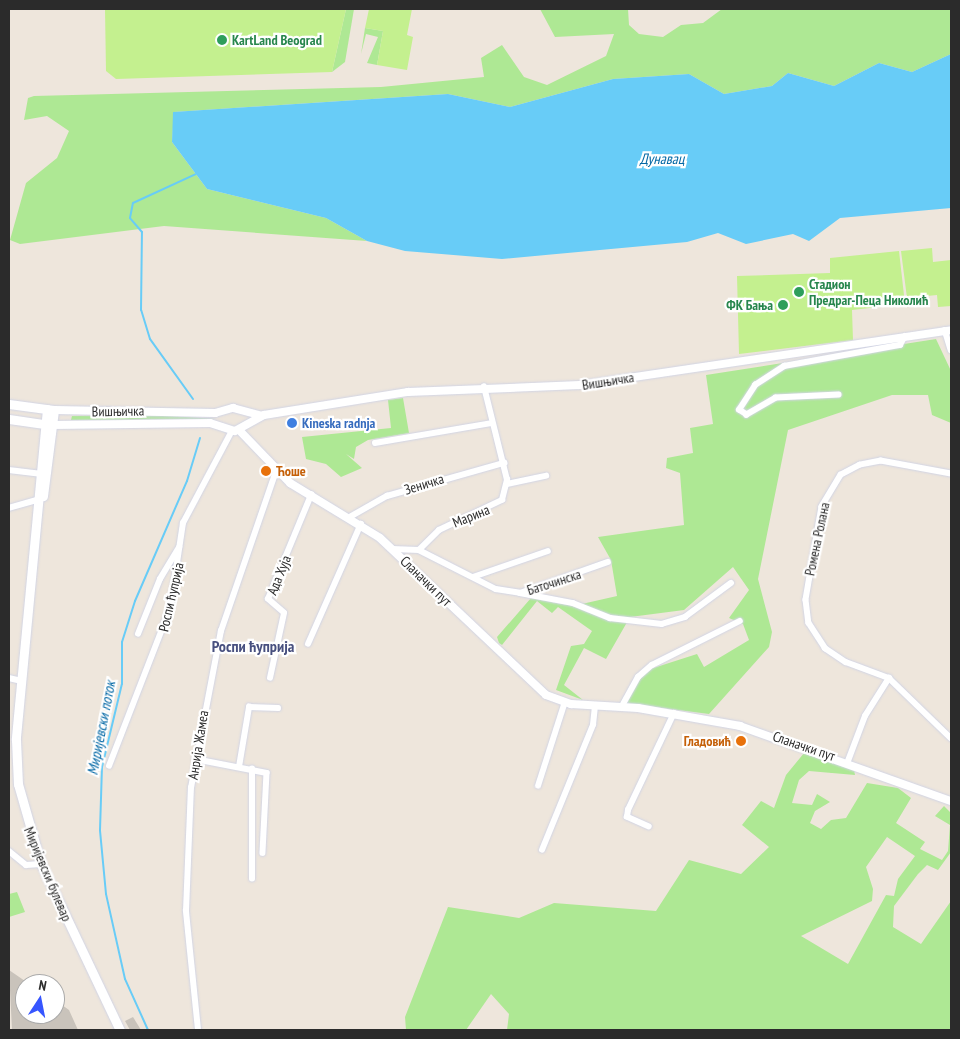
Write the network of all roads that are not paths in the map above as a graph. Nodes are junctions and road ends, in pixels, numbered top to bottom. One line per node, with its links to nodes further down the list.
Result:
1 (948, 330): 2 (street, Вишњичка); 3 (street)
2 (905, 336): 4 (street, Вишњичка); 5 (street)
3 (951, 350)
4 (484, 387): 10 (street, Вишњичка); 12 (street)
5 (840, 394)
6 (9, 404): 7 (main road, Вишњичка)
7 (50, 410): 8 (street, Вишњичка); 13 (main road, Миријевски булевар)
8 (227, 410): 9 (street, Вишњичка); 14 (street)
9 (239, 410): 10 (street, Вишњичка); 15 (street)
10 (264, 415): 15 (street, Вишњичка)
11 (9, 419): 13 (main road, Вишњичка)
12 (492, 423): 16 (street); 17 (street)
13 (49, 424): 14 (street, Вишњичка); 20 (main road, Миријевски булевар); 25 (main road, Миријевски булевар)
14 (224, 427): 15 (street, Вишњичка)
15 (238, 429): 19 (street, Сланачки пут); 29 (street, Роспи ћуприја)
16 (375, 443)
17 (504, 463): 23 (street); 27 (street, Зеничка)
18 (9, 470): 20 (street)
19 (276, 471): 24 (street, Сланачки пут); 50 (street, Анрија Жамеа)
20 (40, 474): 25 (main road, Миријевски булевар)
21 (951, 474): 42 (street, Ромена Ролана)
22 (546, 476): 23 (street)
23 (507, 484): 31 (street, Марина)
24 (311, 495): 27 (street, Сланачки пут); 41 (street, Ада Хуја)
25 (41, 499): 26 (street); 43 (main road, Миријевски булевар)
26 (9, 508)
27 (350, 517): 28 (street, Сланачки пут)
28 (361, 524): 30 (street, Сланачки пут); 39 (street)
29 (179, 547): 38 (street); 52 (street, Роспи ћуприја)
30 (392, 549): 31 (street); 44 (street, Сланачки пут)
31 (419, 550): 34 (street, Баточинска)
32 (548, 550): 34 (street)
33 (608, 562): 36 (street, Баточинска)
34 (473, 577): 36 (street, Баточинска)
35 (731, 583): 36 (street)
36 (520, 593)
37 (740, 621): 46 (street)
38 (138, 634)
39 (308, 644)
40 (9, 678): 43 (street)
41 (270, 678)
42 (890, 678): 49 (street); 51 (street)
43 (22, 681): 61 (main road, Миријевски булевар)
44 (565, 702): 45 (street, Сланачки пут); 55 (street)
45 (595, 706): 46 (street, Сланачки пут); 58 (street)
46 (622, 706): 48 (street, Сланачки пут)
47 (278, 708): 53 (street)
48 (674, 714): 51 (street, Сланачки пут); 57 (street)
49 (951, 738)
50 (195, 758): 53 (street); 64 (street, Анрија Жамеа)
51 (848, 762): 56 (street, Сланачки пут)
52 (109, 766)
53 (239, 767): 54 (street)
54 (252, 769): 60 (street); 62 (street)
55 (538, 786)
56 (951, 801)
57 (649, 827)
58 (542, 850)
59 (9, 851): 61 (street)
60 (263, 853)
61 (41, 864): 63 (main road, Миријевски булевар)
62 (252, 879)
63 (120, 1030)
64 (198, 1030)

